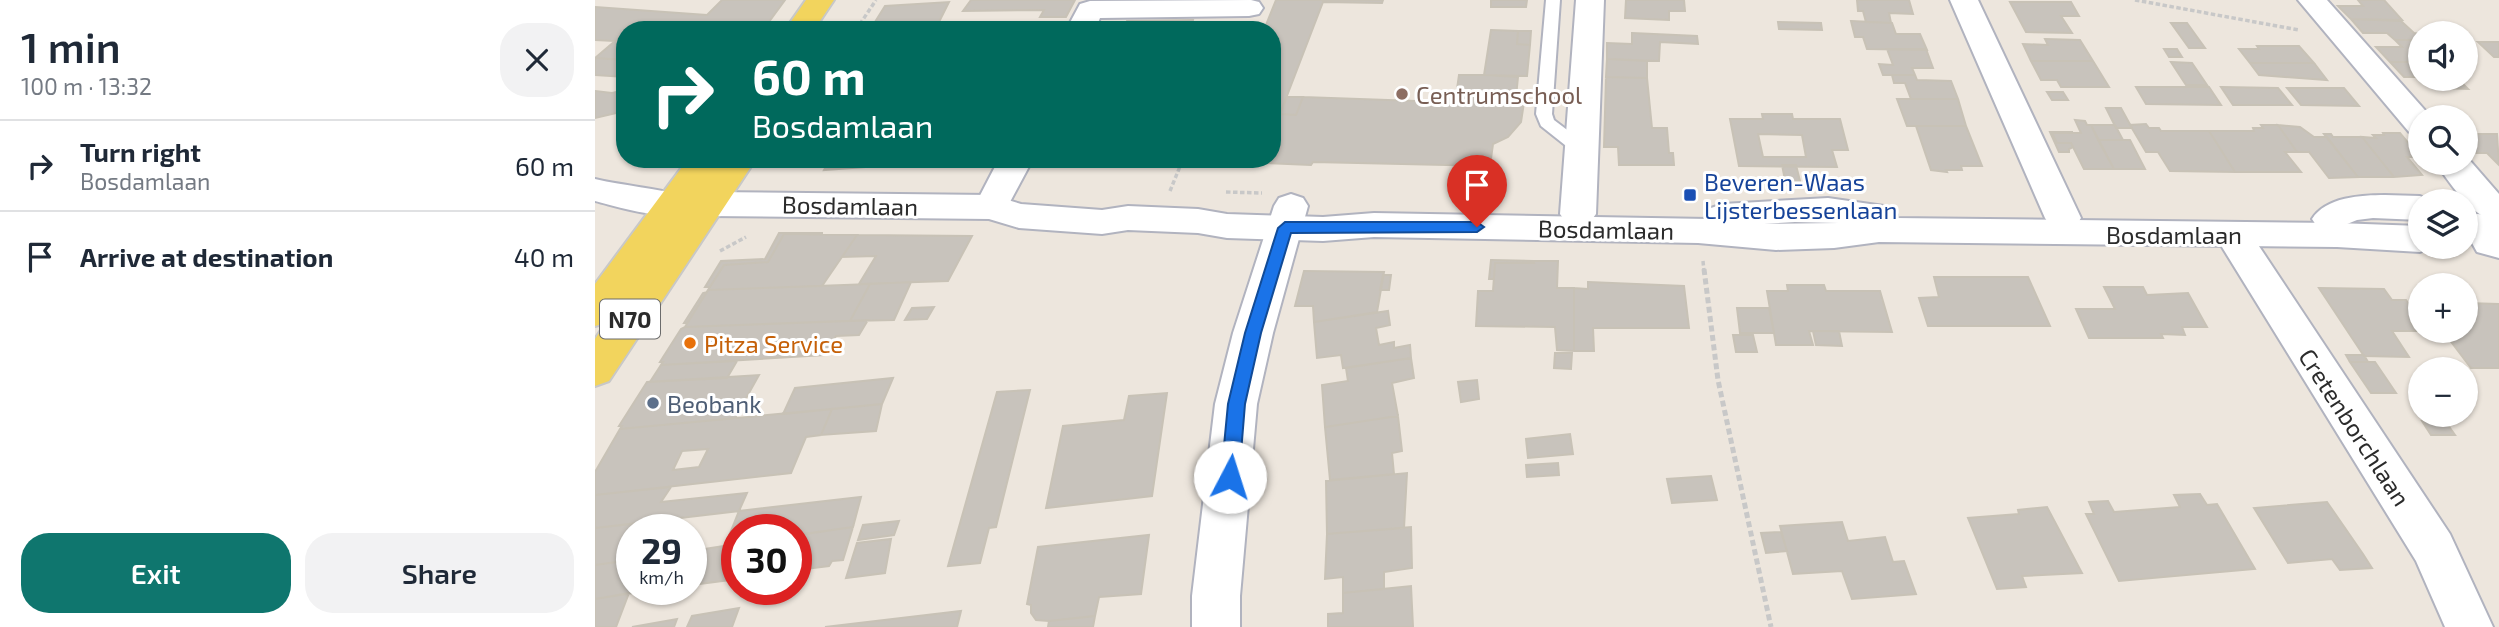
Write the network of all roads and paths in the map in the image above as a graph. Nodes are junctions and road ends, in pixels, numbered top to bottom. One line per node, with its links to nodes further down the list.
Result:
1 (820, 0): 10 (main road)
2 (848, 0): 11 (main road)
3 (876, 0): 12 (path)
4 (1553, 0): 16 (lane)
5 (1590, 0): 16 (street)
6 (1964, 0): 29 (street)
7 (2134, 0): 14 (path)
8 (2312, 0): 14 (street)
9 (1249, 8): 13 (street)
10 (805, 21)
11 (833, 21)
12 (862, 21)
13 (1084, 21)
14 (2346, 38): 15 (street)
15 (2408, 111)
16 (1581, 149): 27 (street)
17 (703, 168): 24 (main road, N70)
18 (729, 168): 24 (main road, N70)
19 (1011, 168): 25 (street)
20 (1179, 168): 23 (path)
21 (2459, 175): 33 (street)
22 (595, 190): 24 (street, Bosdamlaan)
23 (1170, 191)
24 (691, 204): 25 (street, Bosdamlaan); 37 (main road, N70); 38 (main road, N70)
25 (991, 207): 28 (street, Bosdamlaan)
26 (2408, 208): 30 (street, Bosdamlaan)
27 (1578, 214): 28 (street, Bosdamlaan); 32 (street, Bosdamlaan)
28 (1288, 217): 32 (street, Bosdamlaan); 39 (street)
29 (2063, 218): 30 (street, Bosdamlaan); 32 (street, Bosdamlaan)
30 (2330, 219): 31 (street, Bosdamlaan)
31 (2408, 222)
32 (1799, 224): 34 (street, Bosdamlaan)
33 (2486, 228)
34 (2232, 234): 35 (street, Bosdamlaan); 41 (street, Cretenborchlaan)
35 (2408, 239)
36 (1703, 260): 40 (path)
37 (595, 312)
38 (595, 370)
39 (1216, 627)
40 (1771, 627)
41 (2458, 627)

